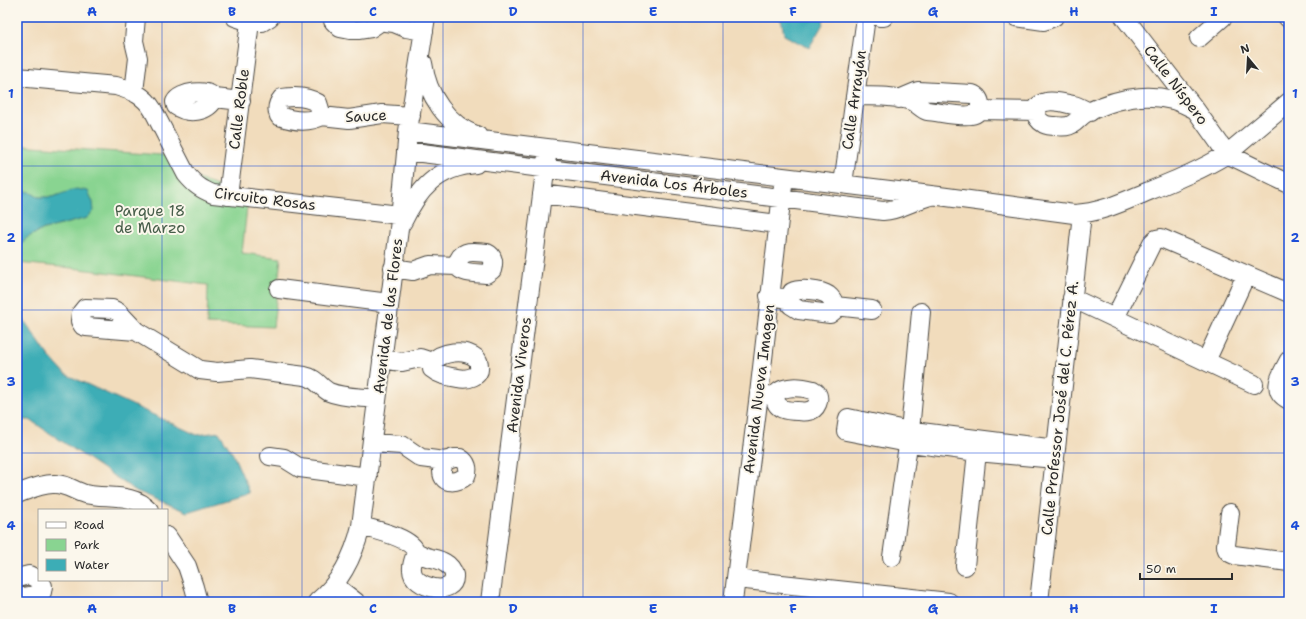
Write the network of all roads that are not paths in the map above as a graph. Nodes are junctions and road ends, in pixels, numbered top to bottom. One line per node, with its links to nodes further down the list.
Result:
1 (270, 17): 12 (street, Calle Roble)
2 (332, 17): 11 (street)
3 (866, 17): 16 (street, Calle Arrayán)
4 (880, 17): 5 (street)
5 (884, 17)
6 (1016, 17): 7 (street)
7 (1054, 17)
8 (1124, 17): 20 (street, Calle Níspero)
9 (1223, 17): 14 (street)
10 (136, 18): 17 (street)
11 (381, 18): 13 (street)
12 (243, 19): 18 (street, Calle Roble)
13 (424, 28): 24 (street, Avenida de las Flores); 25 (street)
14 (1200, 38)
15 (17, 77): 17 (street)
16 (854, 96): 21 (street); 34 (street, Calle Arrayán)
17 (141, 97): 18 (street); 37 (street, Circuito Rosas)
18 (241, 101): 37 (street, Calle Roble)
19 (1289, 102): 28 (street, Avenida Los Árboles)
20 (1195, 110): 22 (street); 28 (street, Calle Níspero)
21 (1036, 111): 22 (street); 22 (street)
22 (1090, 112)
23 (322, 116): 24 (street, Sauce)
24 (409, 123): 25 (street, Avenida Los Árboles); 27 (street, Avenida de las Flores)
25 (490, 141): 26 (street, Avenida Los Árboles)
26 (548, 148): 29 (street, Avenida Los Árboles); 31 (street, Avenida Viveros)
27 (406, 151): 30 (street, Avenida Los Árboles); 41 (street, Avenida de las Flores)
28 (1227, 154): 35 (street); 40 (street, Avenida Los Árboles)
29 (611, 156): 32 (street); 33 (street, Avenida Los Árboles)
30 (509, 164): 31 (street, Avenida Los Árboles); 41 (street)
31 (546, 168): 32 (street, Avenida Los Árboles); 36 (street, Avenida Viveros)
32 (609, 176): 39 (street, Avenida Los Árboles)
33 (784, 177): 34 (street, Avenida Los Árboles); 39 (street, Avenida Nueva Imagen)
34 (843, 184): 38 (street, Avenida Los Árboles)
35 (1289, 184)
36 (542, 194): 42 (street); 86 (street, Avenida Viveros)
37 (228, 196): 41 (street, Circuito Rosas)
38 (939, 196): 39 (street, Avenida Los Árboles); 40 (street, Avenida Los Árboles)
39 (782, 197): 42 (street, Avenida Nueva Imagen)
40 (1082, 214): 49 (street, Calle Professor José del C. Pérez A.)
41 (399, 222): 44 (street, Avenida de las Flores)
42 (778, 224): 48 (street, Avenida Nueva Imagen)
43 (457, 266): 44 (street)
44 (394, 268): 50 (street, Avenida de las Flores)
45 (1246, 275): 47 (street); 53 (street); 57 (street)
46 (279, 289): 50 (street)
47 (1289, 293)
48 (770, 296): 51 (street); 79 (street, Avenida Nueva Imagen)
49 (1072, 298): 53 (street); 65 (street, Calle Professor José del C. Pérez A.)
50 (389, 303): 55 (street, Avenida de las Flores)
51 (872, 310)
52 (921, 312): 62 (street)
53 (1115, 318): 57 (street)
54 (136, 331): 60 (street)
55 (382, 359): 58 (street); 60 (street, Avenida de las Flores)
56 (1289, 360): 61 (street)
57 (1206, 361): 59 (street)
58 (432, 362)
59 (1254, 384)
60 (377, 399): 63 (street, Avenida de las Flores)
61 (1289, 400)
62 (909, 437): 64 (street); 75 (street)
63 (372, 443): 67 (street); 68 (street, Avenida de las Flores)
64 (971, 447): 65 (street); 77 (street)
65 (1055, 454): 89 (street, Calle Professor José del C. Pérez A.)
66 (270, 456): 68 (street)
67 (445, 461)
68 (368, 477): 72 (street, Avenida de las Flores)
69 (19, 492): 70 (street)
70 (148, 509)
71 (1230, 513): 76 (street)
72 (361, 526): 74 (street); 80 (street, Avenida de las Flores)
73 (169, 543): 83 (street)
74 (416, 552)
75 (892, 557)
76 (1289, 562)
77 (965, 566)
78 (17, 578): 81 (street)
79 (736, 579): 87 (street, Avenida Nueva Imagen); 88 (street)
80 (334, 585): 84 (street, Avenida de las Flores); 85 (street)
81 (39, 589): 82 (street)
82 (17, 598)
83 (198, 602)
84 (318, 602)
85 (356, 602)
86 (490, 602)
87 (733, 602)
88 (949, 602)
89 (1039, 602)

